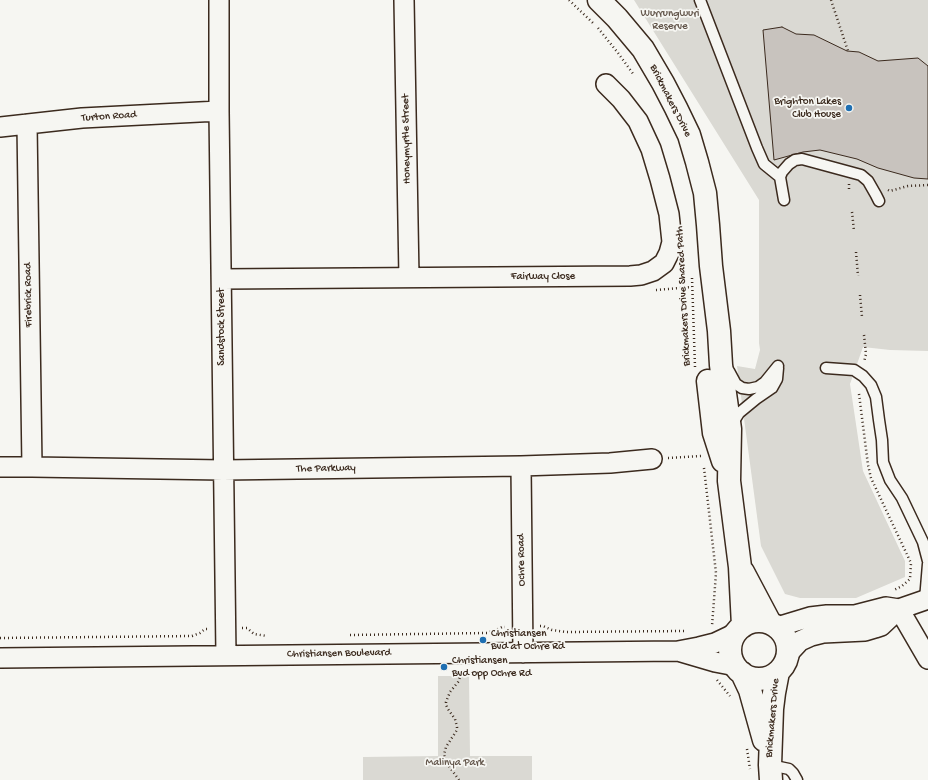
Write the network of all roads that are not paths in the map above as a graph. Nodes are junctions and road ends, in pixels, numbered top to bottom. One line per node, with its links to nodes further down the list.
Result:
1 (219, 0): 6 (street, Sandstock Street)
2 (404, 0): 13 (street, Honeymyrtle Street)
3 (599, 0): 12 (street, Brickmakers Drive)
4 (700, 0): 9 (lane)
5 (606, 84): 13 (street, Fairway Close)
6 (219, 111): 7 (street, Turton Road); 14 (street, Sandstock Street)
7 (26, 124): 8 (street, Turton Road); 21 (street, Firebrick Road)
8 (0, 127)
9 (780, 177): 10 (lane); 11 (lane)
10 (784, 200)
11 (879, 201)
12 (701, 269): 15 (street, Brickmakers Drive); 23 (street, Brickmakers Drive)
13 (409, 277): 14 (street, Fairway Close)
14 (222, 279): 22 (street, Sandstock Street)
15 (719, 331): 17 (street, Brickmakers Drive); 17 (lane)
16 (826, 368): 24 (lane)
17 (730, 429): 23 (street, Brickmakers Drive)
18 (652, 459): 19 (street, The Parkway)
19 (521, 466): 22 (street, The Parkway); 32 (street, Ochre Road)
20 (0, 467): 21 (street, The Parkway)
21 (32, 467): 22 (street, The Parkway)
22 (223, 470): 33 (street, Sandstock Street)
23 (729, 481): 26 (street, Brickmakers Drive)
24 (928, 561)
25 (928, 564): 27 (lane)
26 (740, 567): 29 (street, Brickmakers Drive); 30 (street, Brickmakers Drive)
27 (926, 599): 28 (street)
28 (899, 609): 29 (street); 35 (street); 36 (street)
29 (773, 625): 30 (street); 36 (street)
30 (739, 630): 31 (street, Christiansen Boulevard); 37 (street)
31 (678, 651): 32 (street, Christiansen Boulevard); 37 (street, Christiansen Boulevard)
32 (524, 653): 33 (street, Christiansen Boulevard)
33 (226, 655): 34 (street, Christiansen Boulevard)
34 (0, 658)
35 (928, 659)
36 (783, 664): 37 (street); 38 (street, Brickmakers Drive)
37 (739, 670): 38 (street, Brickmakers Drive)
38 (770, 772): 39 (lane, Brickmakers Drive)
39 (797, 780)

